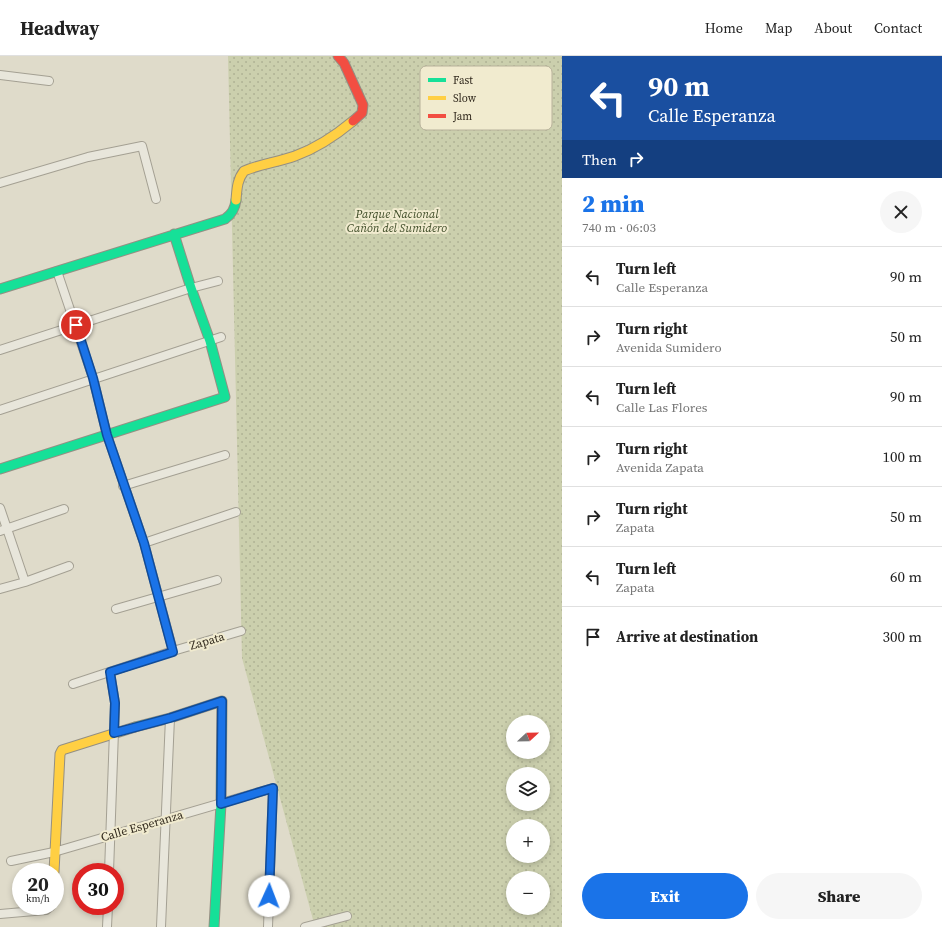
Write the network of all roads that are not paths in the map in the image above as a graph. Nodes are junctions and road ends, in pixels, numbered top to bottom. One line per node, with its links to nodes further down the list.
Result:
1 (338, 56): 6 (street)
2 (0, 75): 3 (street)
3 (49, 81)
4 (0, 183): 5 (street)
5 (156, 199)
6 (174, 234): 7 (street); 9 (street)
7 (57, 272): 10 (street); 11 (street, Zapata)
8 (218, 281): 9 (street)
9 (191, 288): 11 (street); 13 (street)
10 (0, 289)
11 (76, 325): 14 (street); 15 (street, Zapata)
12 (221, 337): 13 (street)
13 (210, 341): 15 (street); 17 (street)
14 (0, 350)
15 (93, 378): 16 (street); 17 (street, Zapata)
16 (0, 410)
17 (107, 435): 19 (street); 20 (street, Zapata)
18 (225, 456): 20 (street)
19 (0, 469)
20 (123, 486): 25 (street, Zapata)
21 (0, 508): 24 (street)
22 (64, 509): 24 (street)
23 (236, 512): 25 (street)
24 (4, 530): 28 (street)
25 (144, 543): 30 (street, Zapata)
26 (70, 566): 28 (street)
27 (217, 580): 30 (street)
28 (25, 582): 29 (street)
29 (0, 589)
30 (159, 597): 31 (street); 33 (street, Zapata)
31 (116, 609)
32 (241, 632): 33 (street, Zapata)
33 (173, 652): 34 (street, Zapata)
34 (110, 672): 35 (street, Zapata); 37 (street)
35 (73, 684)
36 (170, 718): 37 (street); 38 (street); 39 (street)
37 (114, 733): 40 (street); 41 (street)
38 (221, 804): 39 (street, Calle Esperanza); 51 (street); 52 (street, Calle Esperanza)
39 (166, 820): 40 (street, Calle Esperanza); 50 (street)
40 (110, 835): 41 (street, Calle Esperanza); 44 (street)
41 (54, 852): 42 (street, Calle Esperanza); 43 (street)
42 (11, 861)
43 (54, 863)
44 (109, 863)
45 (12, 913): 46 (street)
46 (0, 914)
47 (108, 915): 49 (street)
48 (347, 916): 53 (street)
49 (107, 927)
50 (161, 927)
51 (214, 927)
52 (268, 927)
53 (305, 927)

